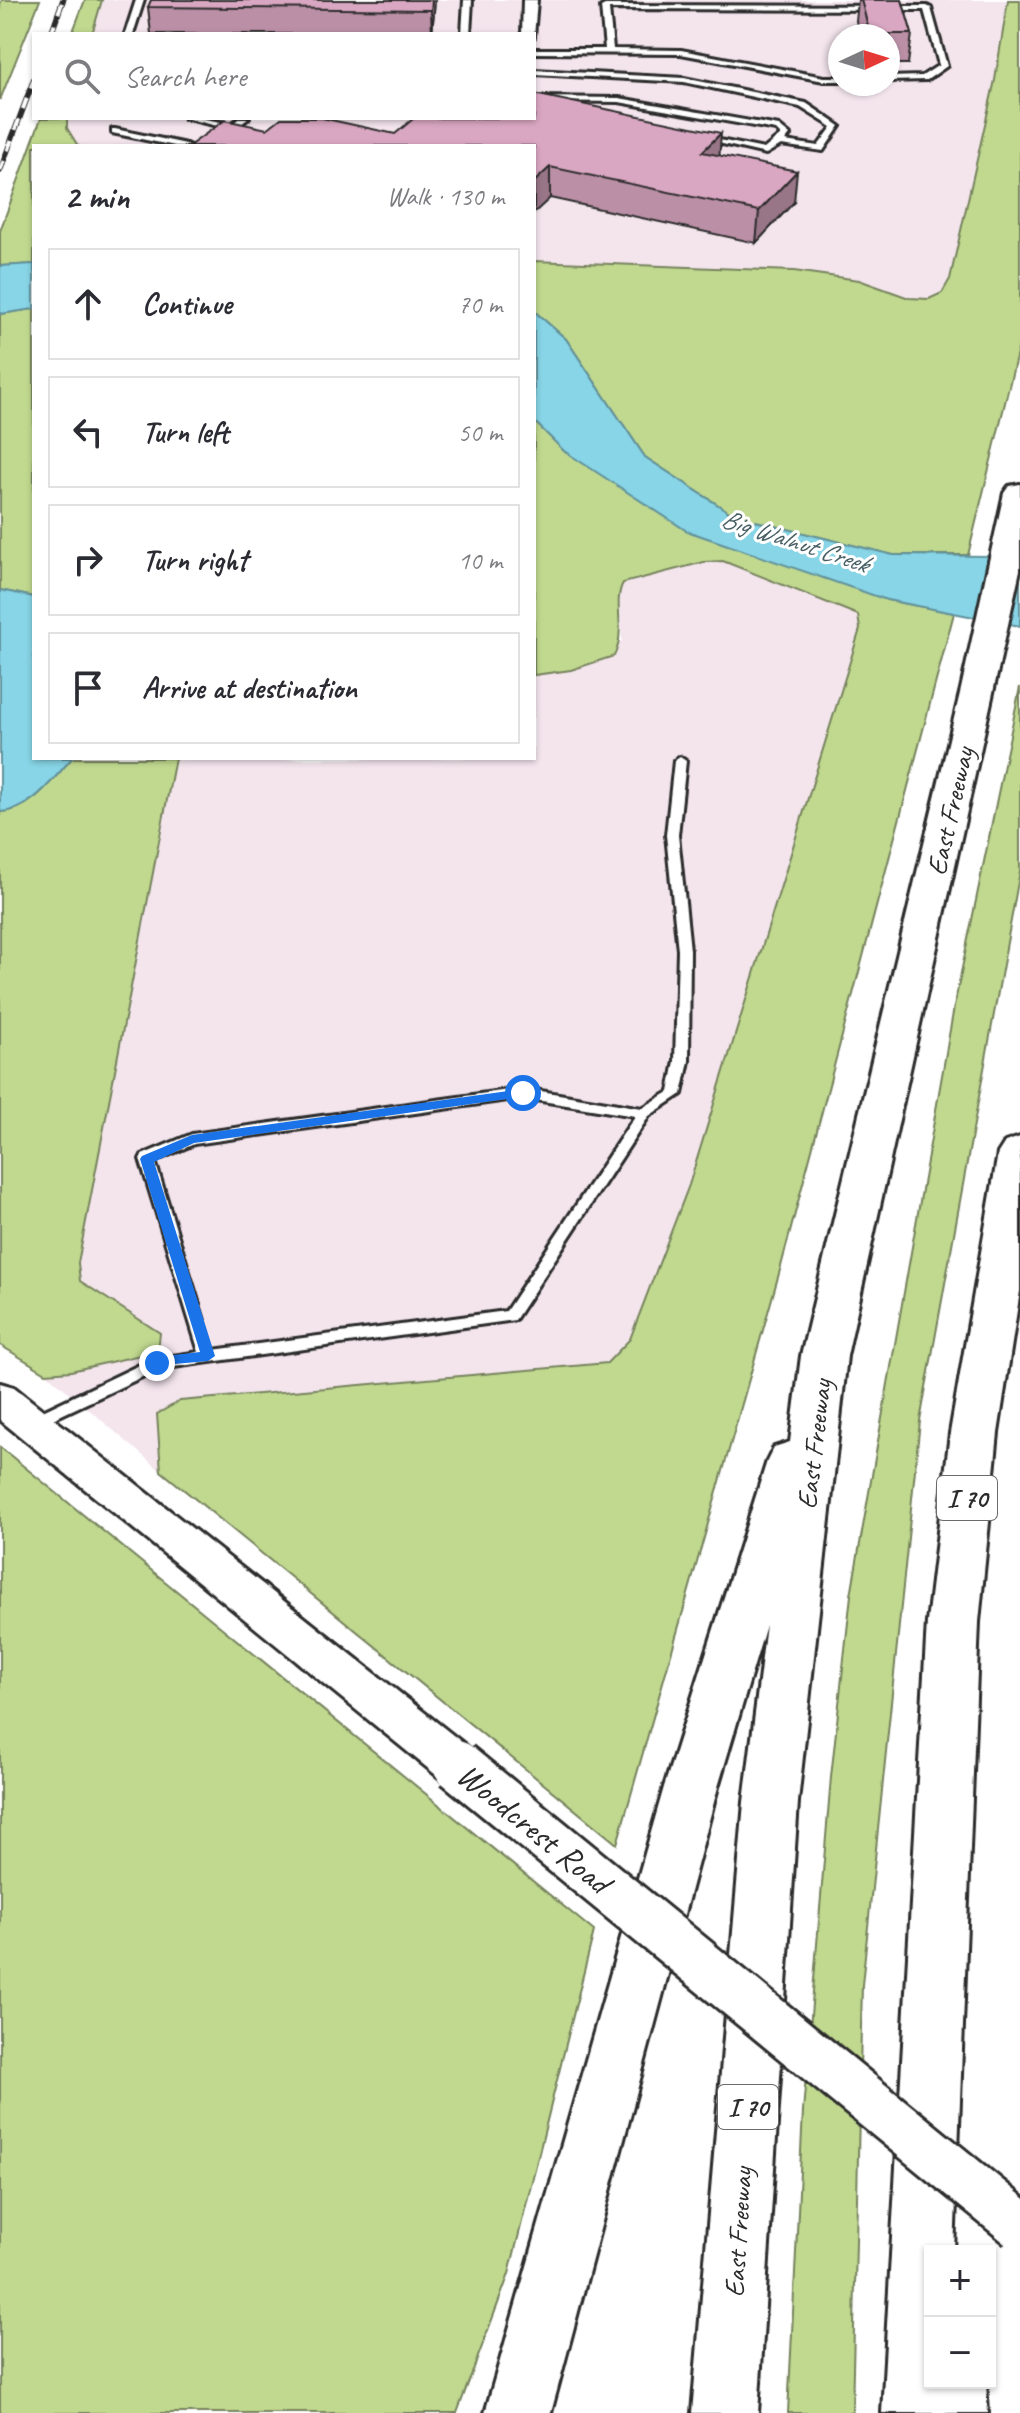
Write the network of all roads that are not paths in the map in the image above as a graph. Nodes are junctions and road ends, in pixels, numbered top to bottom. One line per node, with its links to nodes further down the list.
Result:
1 (140, 0): 4 (lane)
2 (468, 0): 5 (lane)
3 (530, 0): 6 (street)
4 (130, 32)
5 (466, 32)
6 (529, 32)
7 (536, 51): 8 (lane)
8 (609, 52): 10 (lane); 11 (lane)
9 (536, 72): 20 (lane)
10 (828, 79)
11 (900, 79)
12 (536, 101): 20 (lane)
13 (536, 102): 14 (lane)
14 (568, 111)
15 (198, 120): 17 (lane)
16 (242, 120): 17 (lane)
17 (233, 127): 22 (lane)
18 (115, 131): 21 (lane)
19 (690, 136): 20 (lane)
20 (779, 142)
21 (177, 144)
22 (209, 144)
23 (1019, 497): 28 (highway, East Freeway / I 70)
24 (680, 761): 25 (lane)
25 (644, 1113): 27 (lane); 27 (lane)
26 (1020, 1153): 31 (highway, I 70)
27 (208, 1356): 30 (lane)
28 (824, 1356): 35 (highway); 36 (highway, East Freeway / I 70)
29 (0, 1398): 30 (street, Woodcrest Road)
30 (40, 1428): 32 (street, Woodcrest Road, bridge)
31 (941, 1846): 33 (highway); 37 (highway, I 70)
32 (1020, 2225)
33 (951, 2245)
34 (954, 2389): 38 (highway)
35 (518, 2413)
36 (725, 2413)
37 (915, 2413)
38 (955, 2413)

